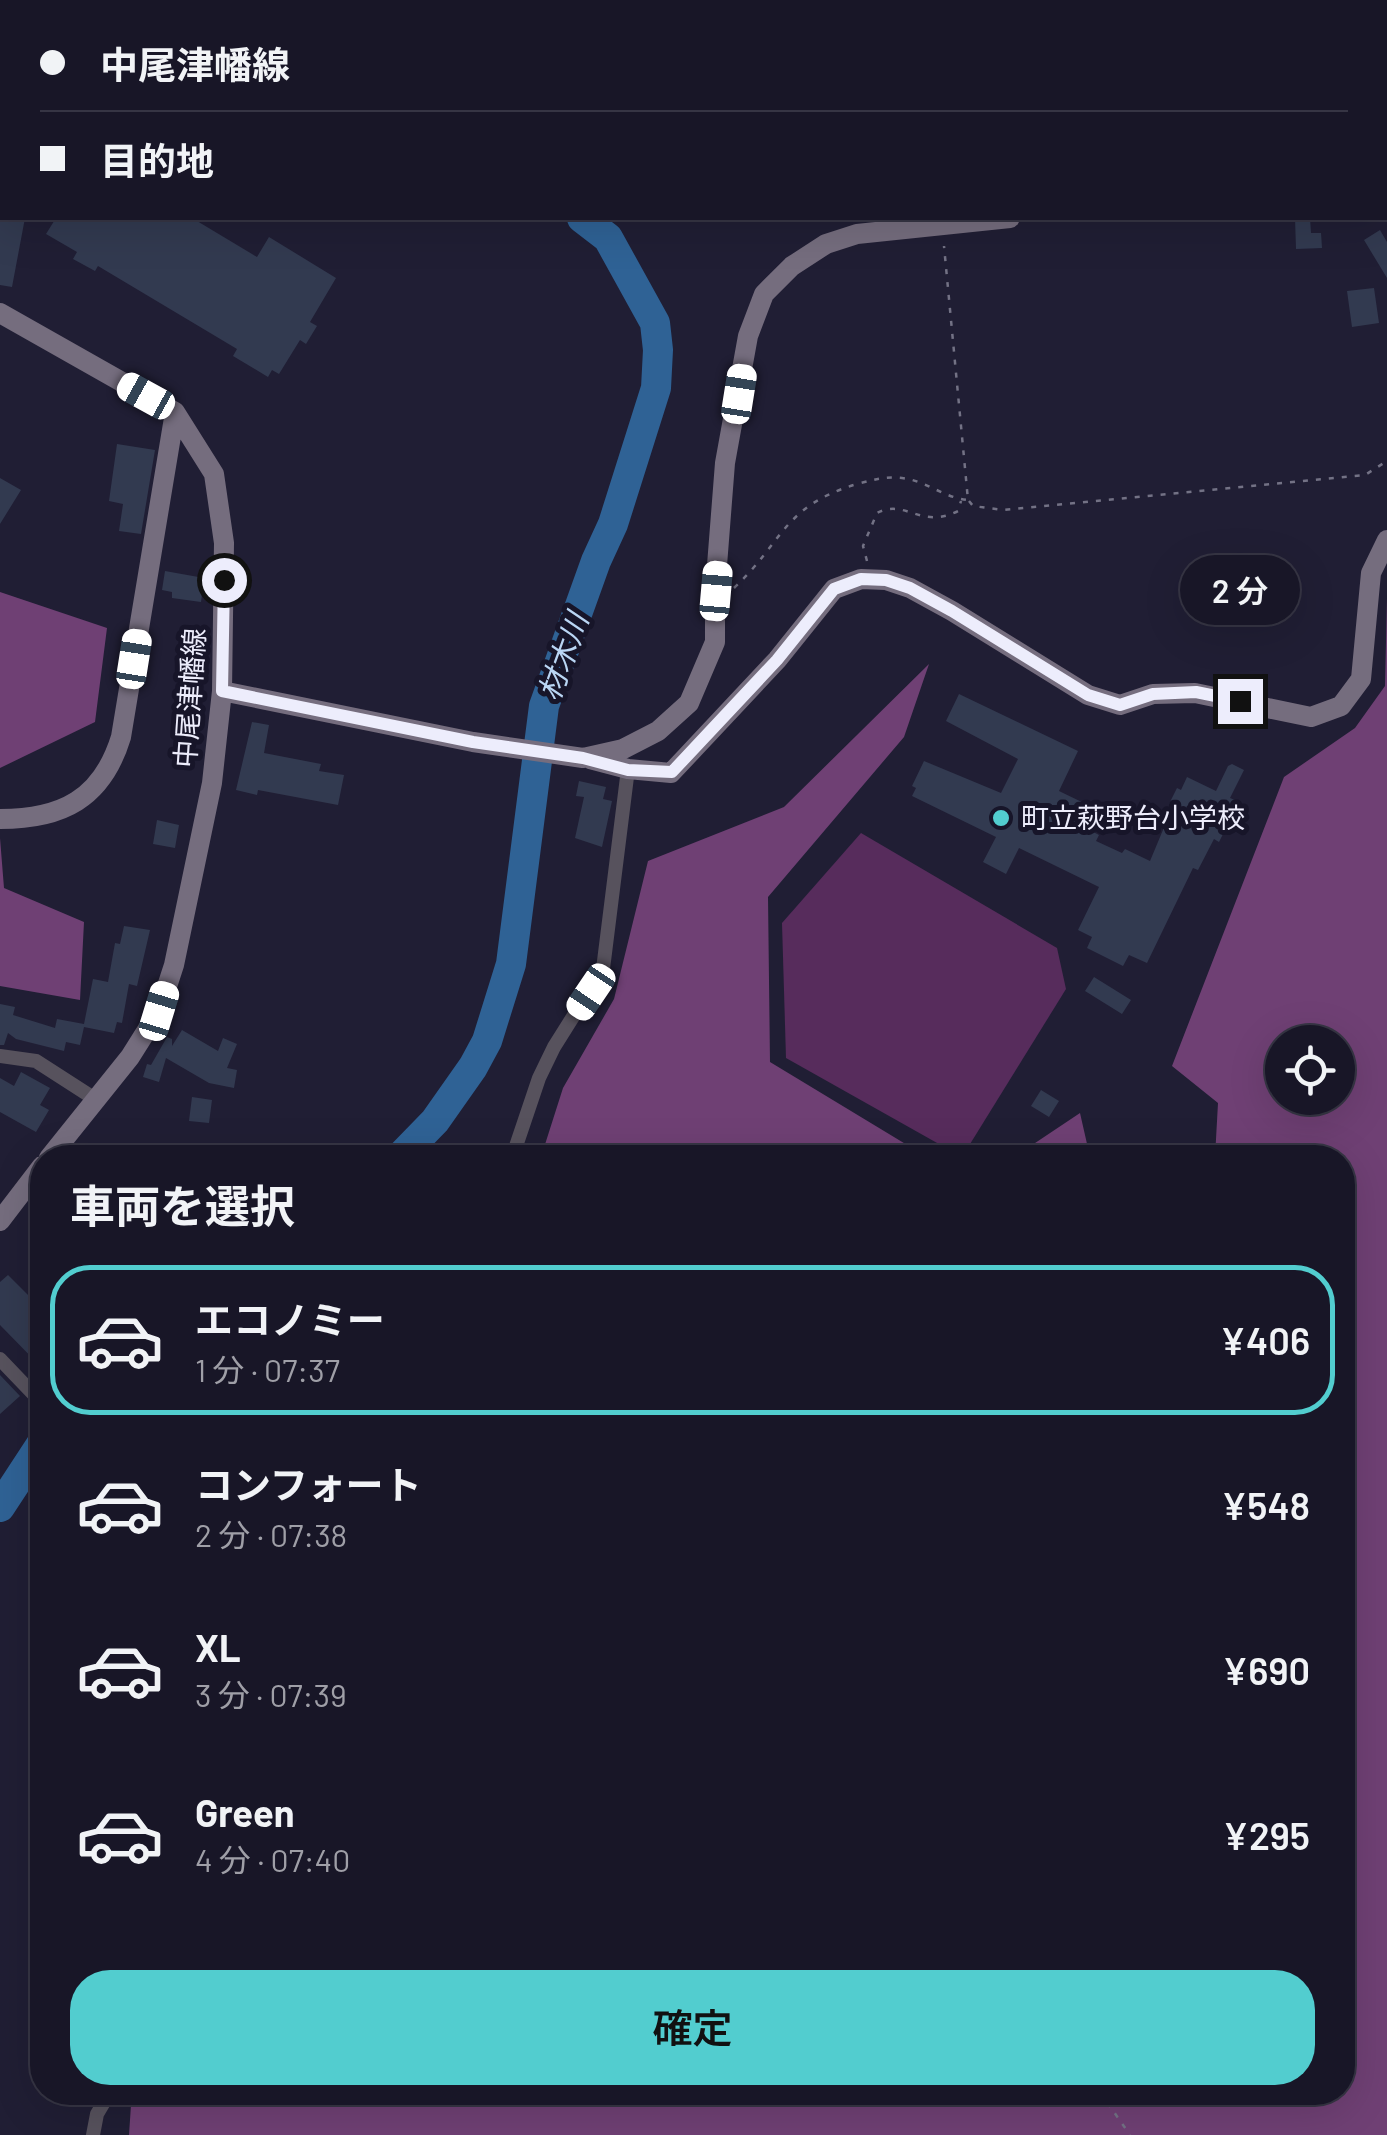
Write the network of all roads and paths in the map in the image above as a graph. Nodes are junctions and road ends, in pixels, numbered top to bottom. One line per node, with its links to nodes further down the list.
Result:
1 (941, 221): 6 (path); 11 (street)
2 (0, 312): 3 (street, 中尾津幡線)
3 (175, 412): 10 (street, 中尾津幡線); 13 (street)
4 (1387, 461): 6 (path)
5 (962, 500): 6 (path); 8 (path); 9 (path)
6 (968, 500)
7 (1387, 540): 8 (street)
8 (872, 580): 12 (street)
9 (732, 589)
10 (222, 691): 11 (street); 15 (street, 中尾津幡線)
11 (583, 758): 12 (street)
12 (628, 770): 17 (street)
13 (0, 819)
14 (0, 1056): 15 (street)
15 (95, 1099): 16 (street, 中尾津幡線)
16 (60, 1145)
17 (516, 1145)
18 (30, 1182): 19 (street)
19 (0, 1221)
20 (0, 1358): 21 (street)
21 (30, 1390)
22 (102, 2105): 24 (street)
23 (1109, 2105): 25 (path)
24 (92, 2135)
25 (1130, 2135)

